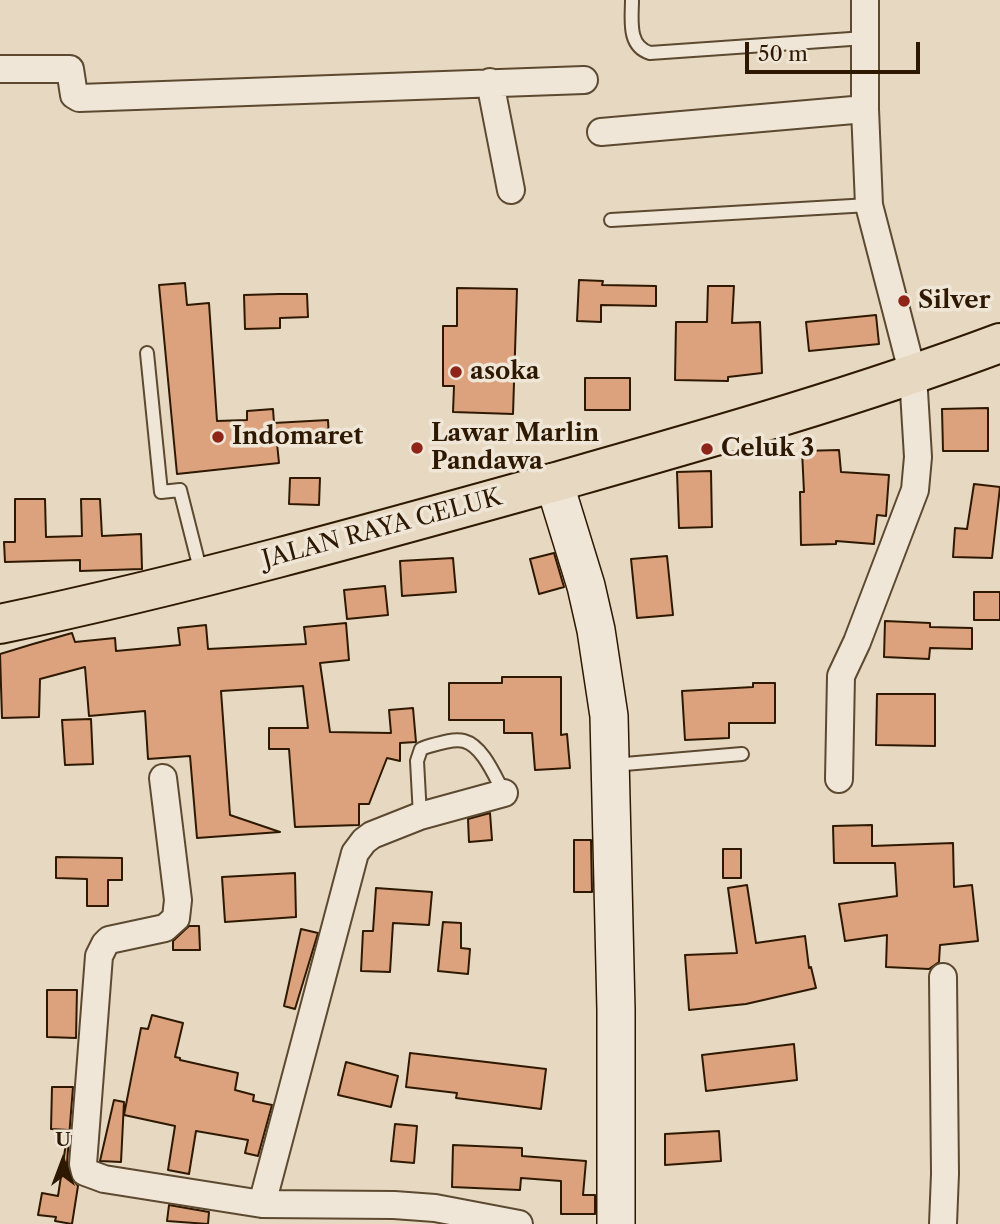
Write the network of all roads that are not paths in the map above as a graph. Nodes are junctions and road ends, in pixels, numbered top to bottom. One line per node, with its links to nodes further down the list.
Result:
1 (632, 0): 3 (lane)
2 (865, 0): 3 (street)
3 (865, 38): 7 (street)
4 (0, 69): 6 (street)
5 (584, 80): 6 (street)
6 (490, 82): 9 (street)
7 (865, 109): 8 (street); 10 (street)
8 (601, 132)
9 (511, 190)
10 (869, 205): 11 (lane); 14 (street)
11 (611, 220)
12 (1000, 343): 14 (highway, JALAN RAYA CELUK)
13 (147, 353): 16 (lane)
14 (913, 375): 15 (highway, JALAN RAYA CELUK); 21 (street)
15 (554, 482): 16 (highway, JALAN RAYA CELUK); 19 (street)
16 (202, 576): 17 (highway, JALAN RAYA CELUK)
17 (0, 624)
18 (742, 754): 19 (lane)
19 (610, 765): 28 (street)
20 (163, 778): 25 (street)
21 (839, 779)
22 (504, 793): 23 (street); 23 (lane)
23 (420, 816): 25 (street)
24 (943, 977): 29 (street)
25 (262, 1204): 26 (street)
26 (329, 1214): 27 (street)
27 (519, 1224)
28 (616, 1224)
29 (943, 1224)

